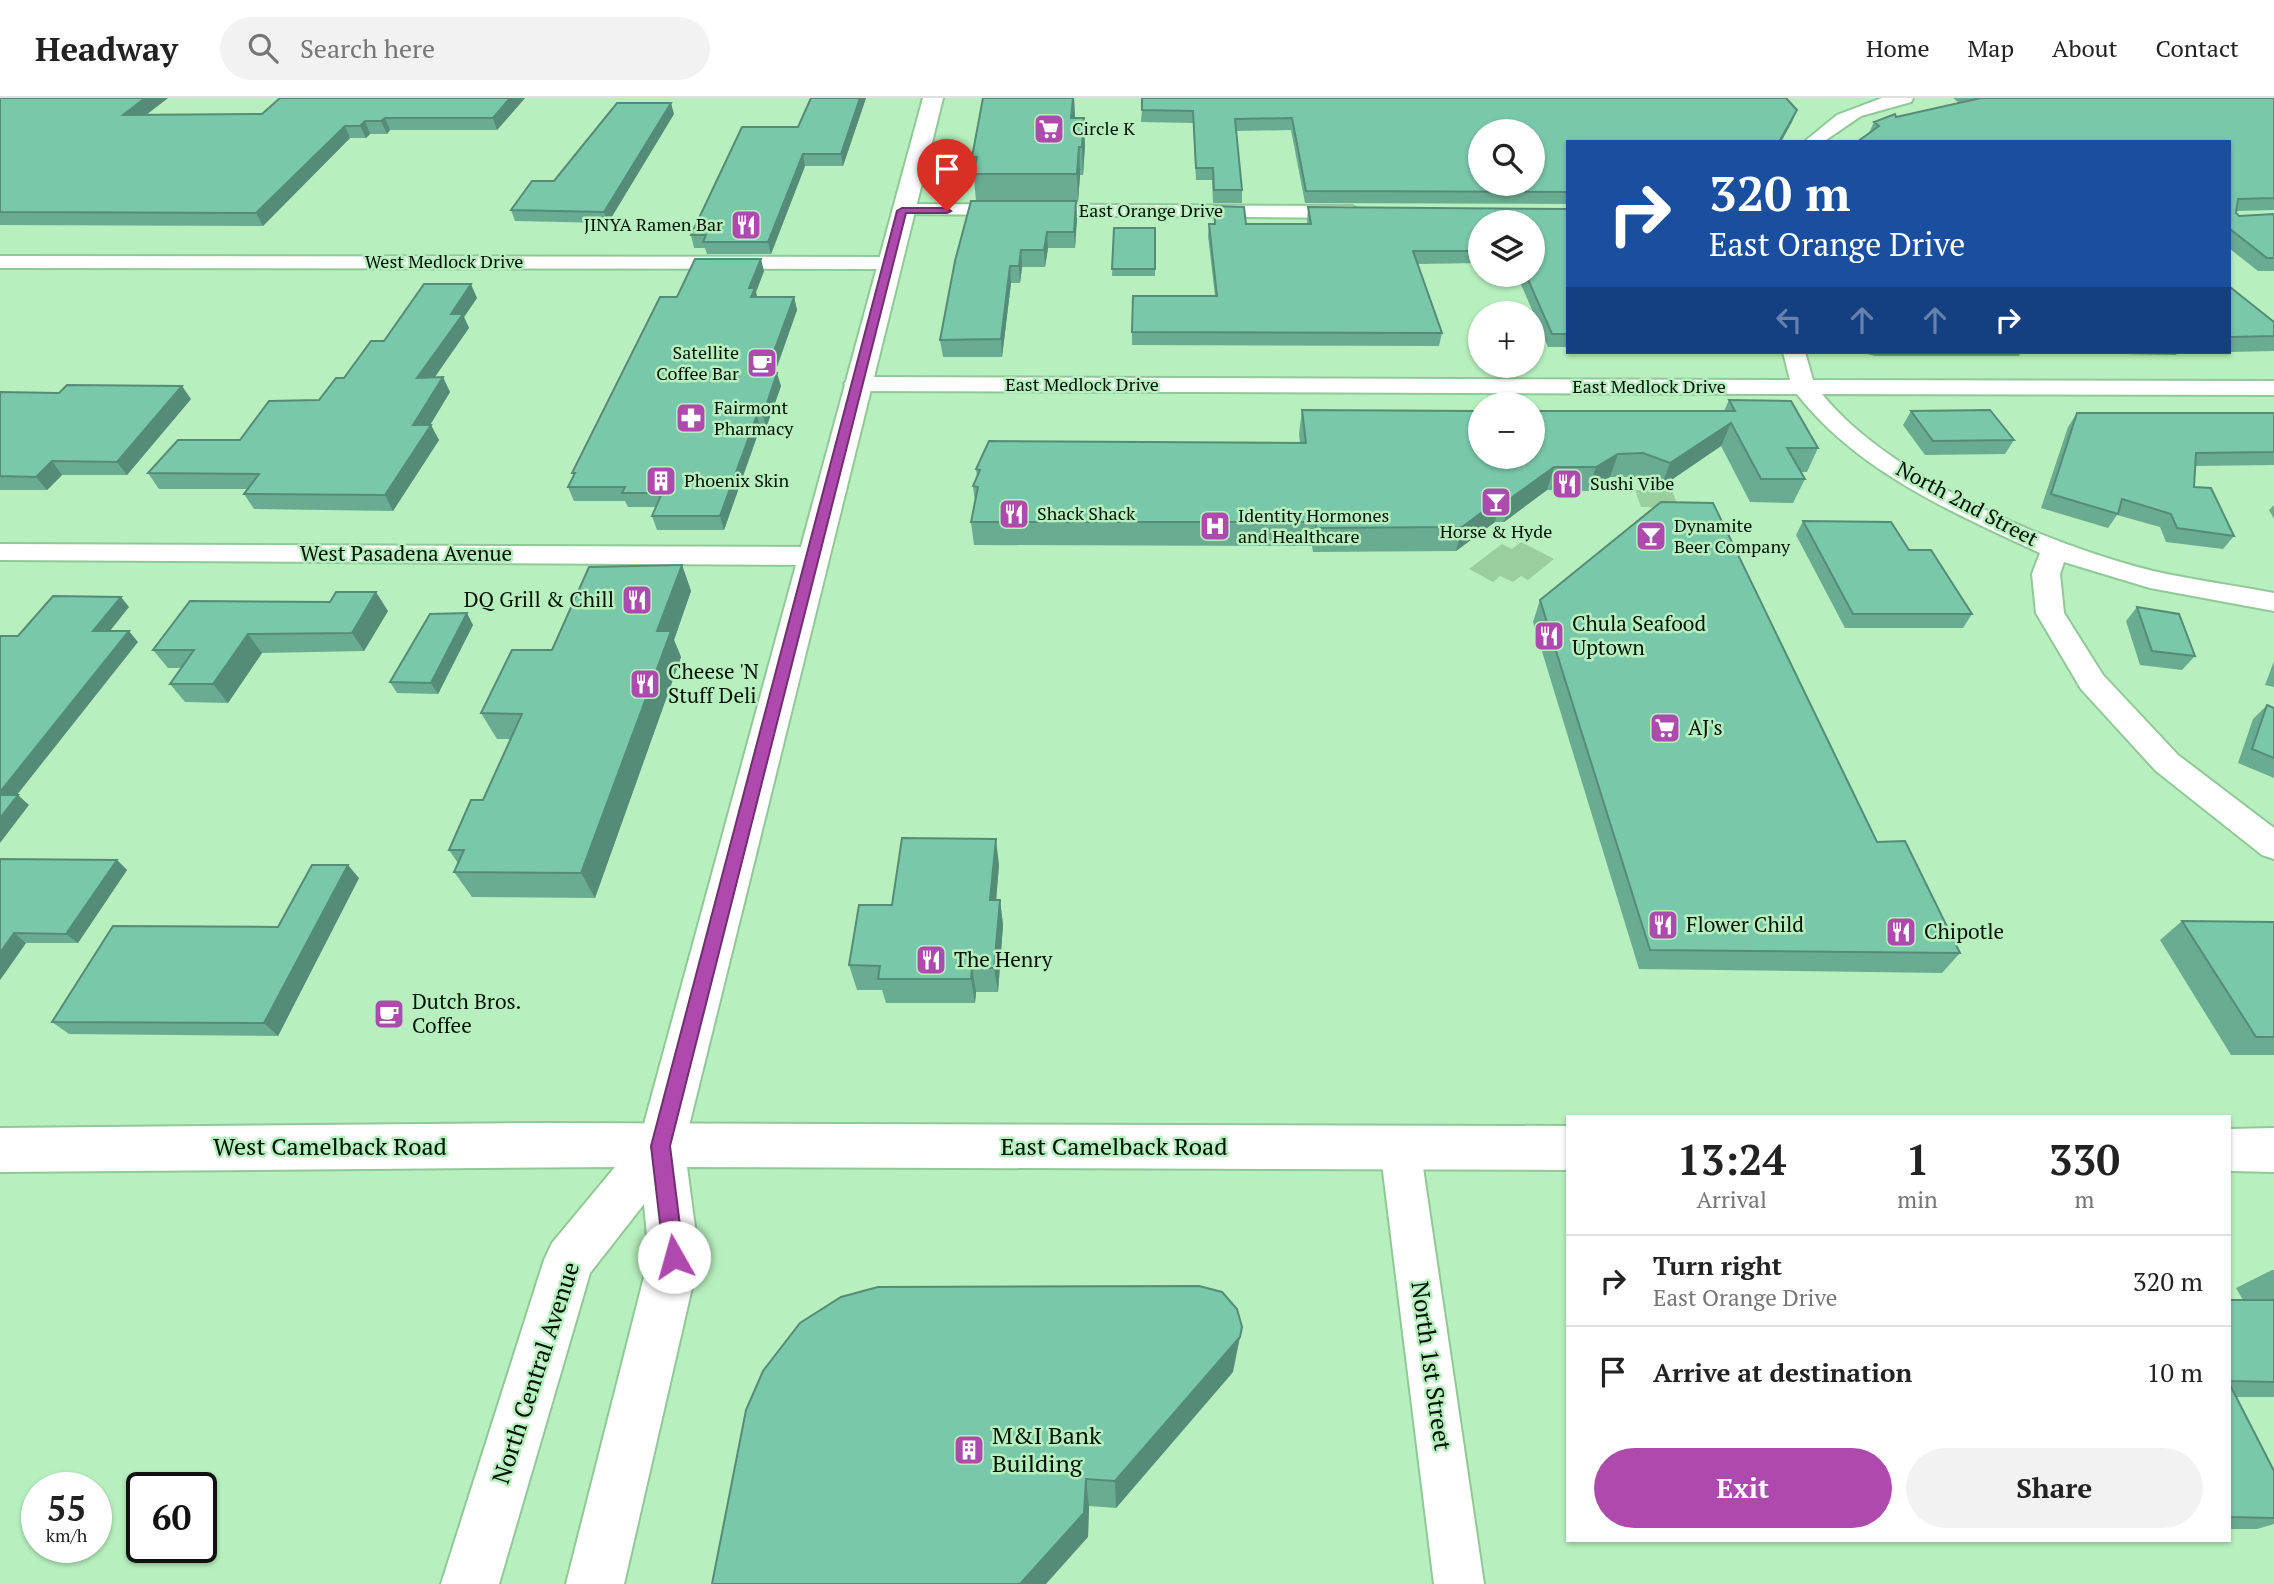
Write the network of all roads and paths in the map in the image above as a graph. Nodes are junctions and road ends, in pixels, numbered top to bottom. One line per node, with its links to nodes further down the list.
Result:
1 (933, 98): 6 (main road, North Central Avenue)
2 (1905, 98): 4 (street)
3 (1838, 101): 4 (street)
4 (1860, 110): 5 (street)
5 (1815, 140)
6 (902, 211): 7 (street, East Orange Drive); 9 (main road, North Central Avenue)
7 (1377, 212)
8 (0, 262): 9 (street, West Medlock Drive)
9 (888, 263): 11 (main road, North Central Avenue)
10 (1795, 354): 12 (street, North 2nd Street)
11 (856, 384): 12 (street, East Medlock Drive); 16 (main road, North Central Avenue)
12 (1804, 387): 13 (street, East Medlock Drive); 14 (street, North 2nd Street)
13 (2274, 388)
14 (2055, 550): 17 (street); 18 (street, North 2nd Street)
15 (0, 552): 16 (street, West Pasadena Avenue)
16 (812, 556): 19 (main road, North Central Avenue)
17 (2274, 602)
18 (2274, 846)
19 (661, 1146): 20 (main road, East Camelback Road); 22 (main road, West Camelback Road); 25 (main road, North Central Avenue); 26 (main road, North Central Avenue)
20 (1400, 1147): 21 (main road, East Camelback Road); 27 (street, North 1st Street)
21 (1566, 1148)
22 (0, 1150)
23 (2231, 1150): 24 (main road)
24 (2274, 1150)
25 (470, 1584)
26 (595, 1584)
27 (1459, 1584)

